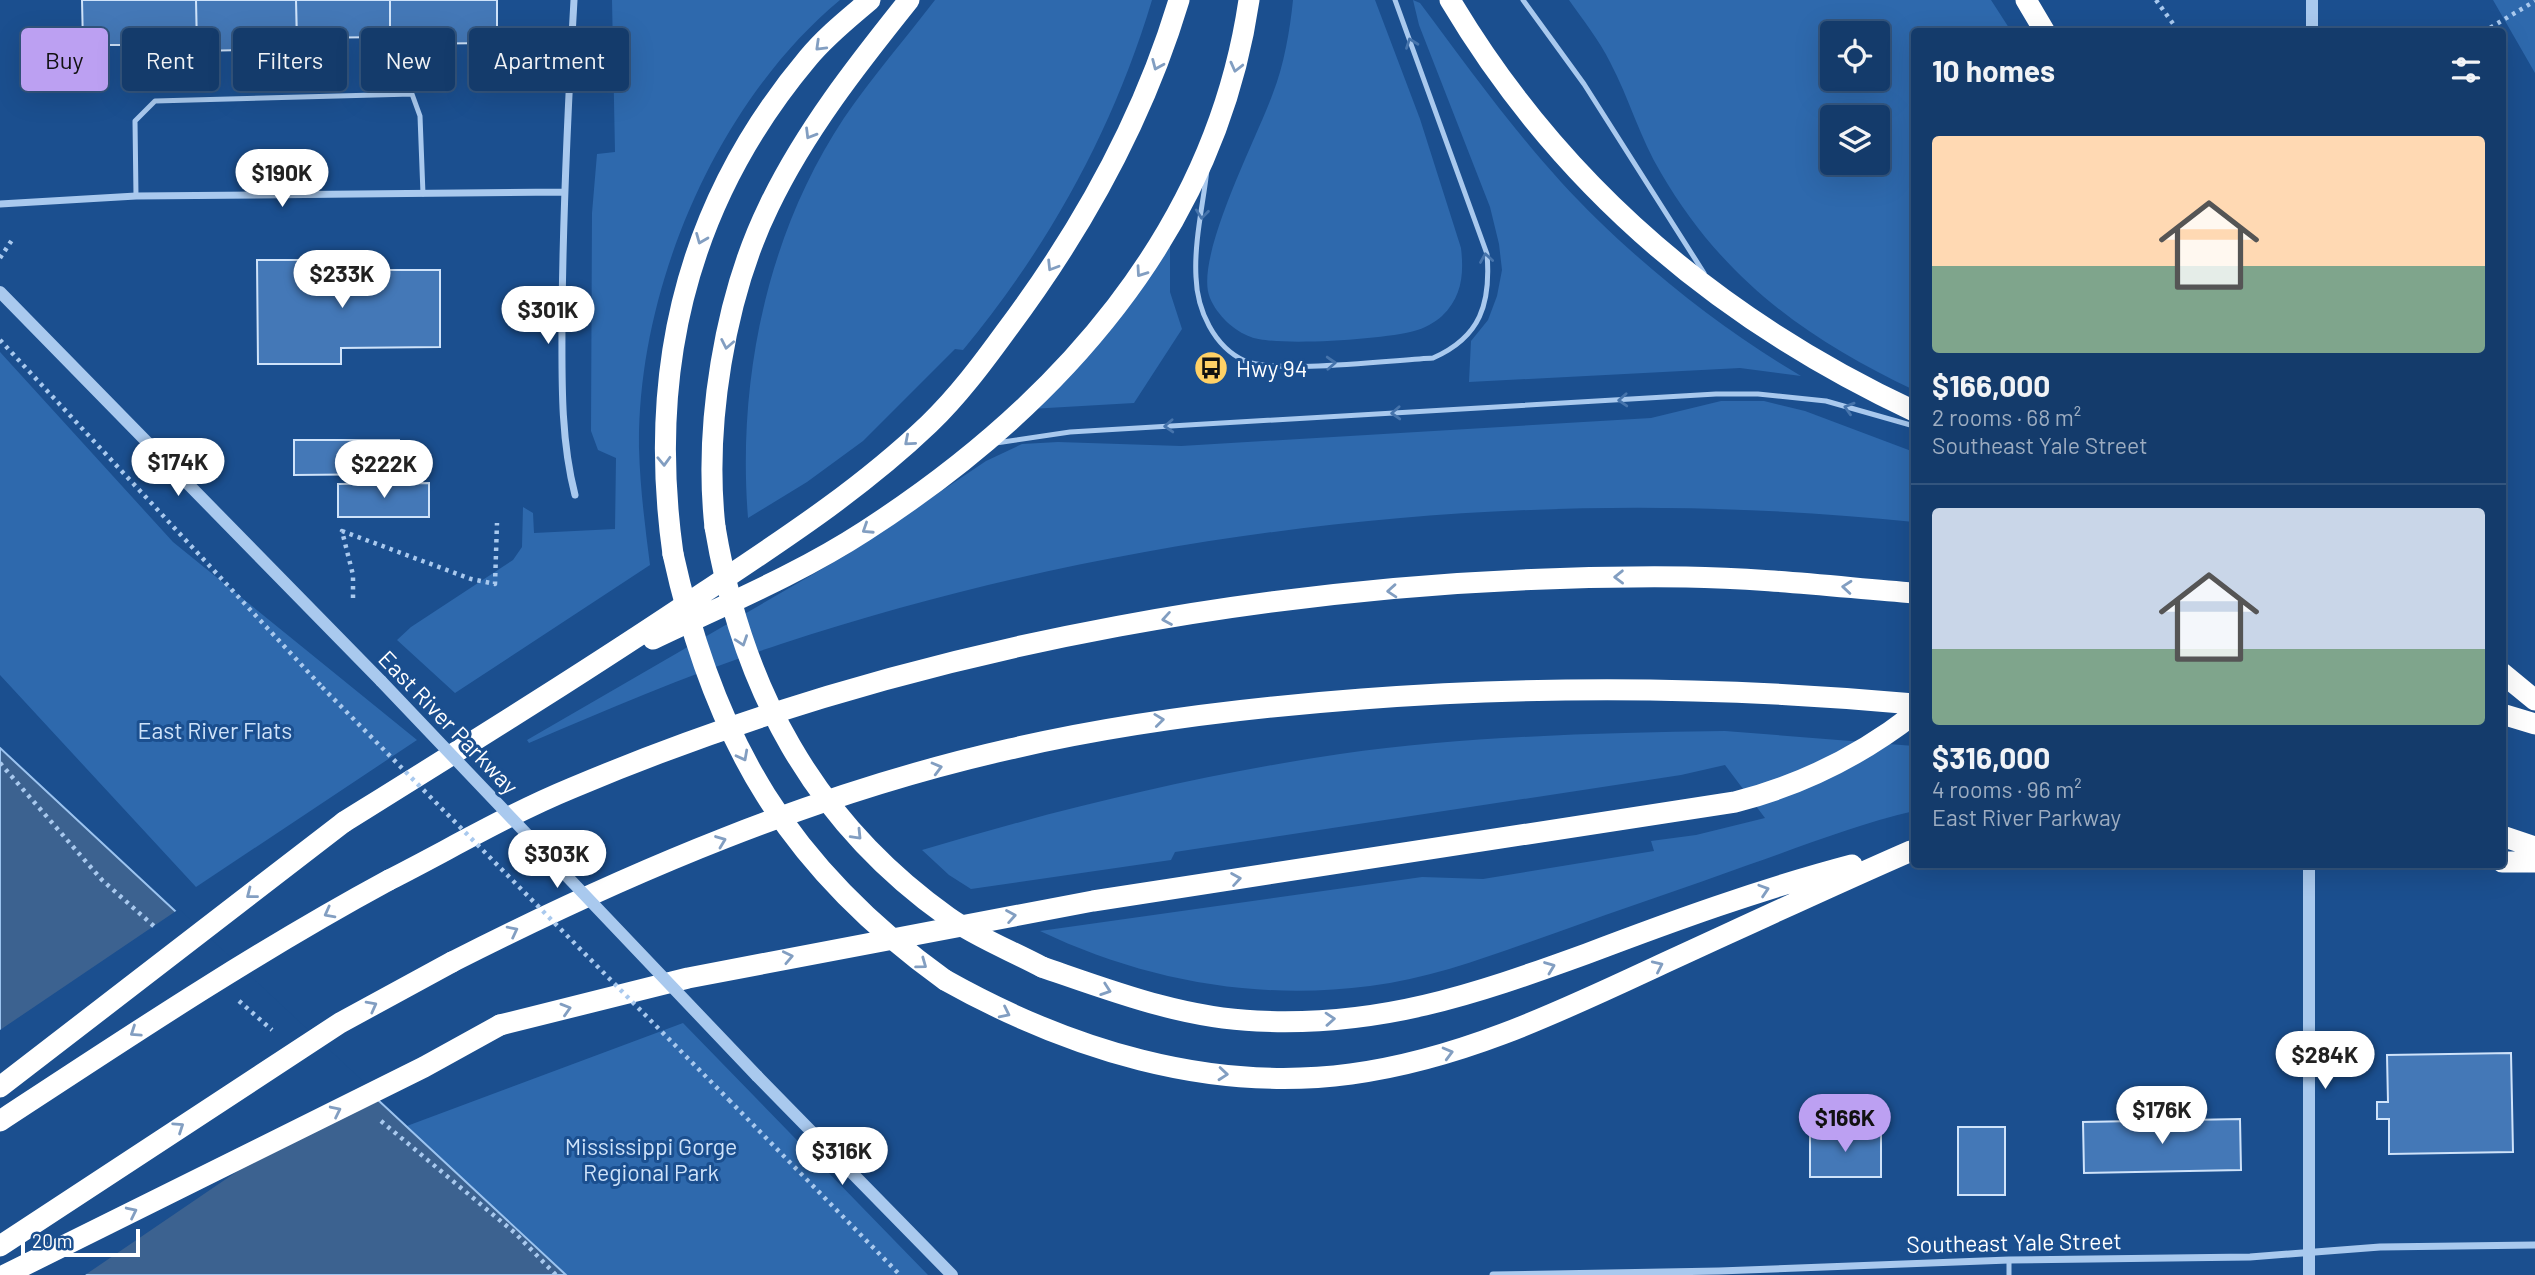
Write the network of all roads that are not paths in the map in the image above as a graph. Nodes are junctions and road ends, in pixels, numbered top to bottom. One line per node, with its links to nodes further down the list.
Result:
1 (574, 0): 14 (street)
2 (870, 0): 35 (highway, one-way to 35, bridge)
3 (909, 0): 34 (highway, one-way to 34, bridge)
4 (1178, 0): 25 (highway, one-way to 25)
5 (1249, 0): 13 (highway, one-way to 13)
6 (1395, 0): 13 (lane, one-way to 6)
7 (1450, 0): 19 (highway)
8 (1523, 0): 19 (lane)
9 (2026, 0): 11 (highway)
10 (2312, 0): 12 (street)
11 (2043, 28)
12 (2312, 28)
13 (1210, 146): 22 (highway, one-way to 22)
14 (563, 192): 15 (street); 23 (street)
15 (423, 194): 16 (street); 16 (lane)
16 (136, 196): 17 (street)
17 (0, 205)
18 (0, 292): 47 (street, East River Parkway, bridge)
19 (1720, 299): 20 (highway)
20 (1911, 410)
21 (1911, 425): 22 (lane, one-way to 22)
22 (982, 446): 25 (highway, one-way to 25)
23 (575, 495)
24 (1911, 593): 40 (highway, one-way to 40, bridge)
25 (585, 672): 39 (highway, one-way to 39, bridge)
26 (2506, 676): 27 (highway)
27 (2535, 700)
28 (1911, 705): 42 (highway, one-way to 28, bridge)
29 (2506, 715): 31 (highway)
30 (1911, 716): 46 (highway, one-way to 30, bridge)
31 (2535, 724)
32 (2506, 837): 33 (highway)
33 (2535, 846)
34 (1911, 851)
35 (1911, 852)
36 (2506, 862): 37 (highway)
37 (2535, 862)
38 (2309, 868): 43 (street)
39 (0, 1087)
40 (0, 1121)
41 (2535, 1244): 43 (street, Southeast Yale Street)
42 (0, 1246)
43 (2309, 1254): 44 (street, Southeast Yale Street); 50 (street)
44 (2008, 1260): 45 (street, Southeast Yale Street); 49 (lane)
45 (1719, 1273): 48 (street, Southeast Yale Street)
46 (5, 1275)
47 (952, 1275)
48 (1493, 1275)
49 (2009, 1275)
50 (2309, 1275)

